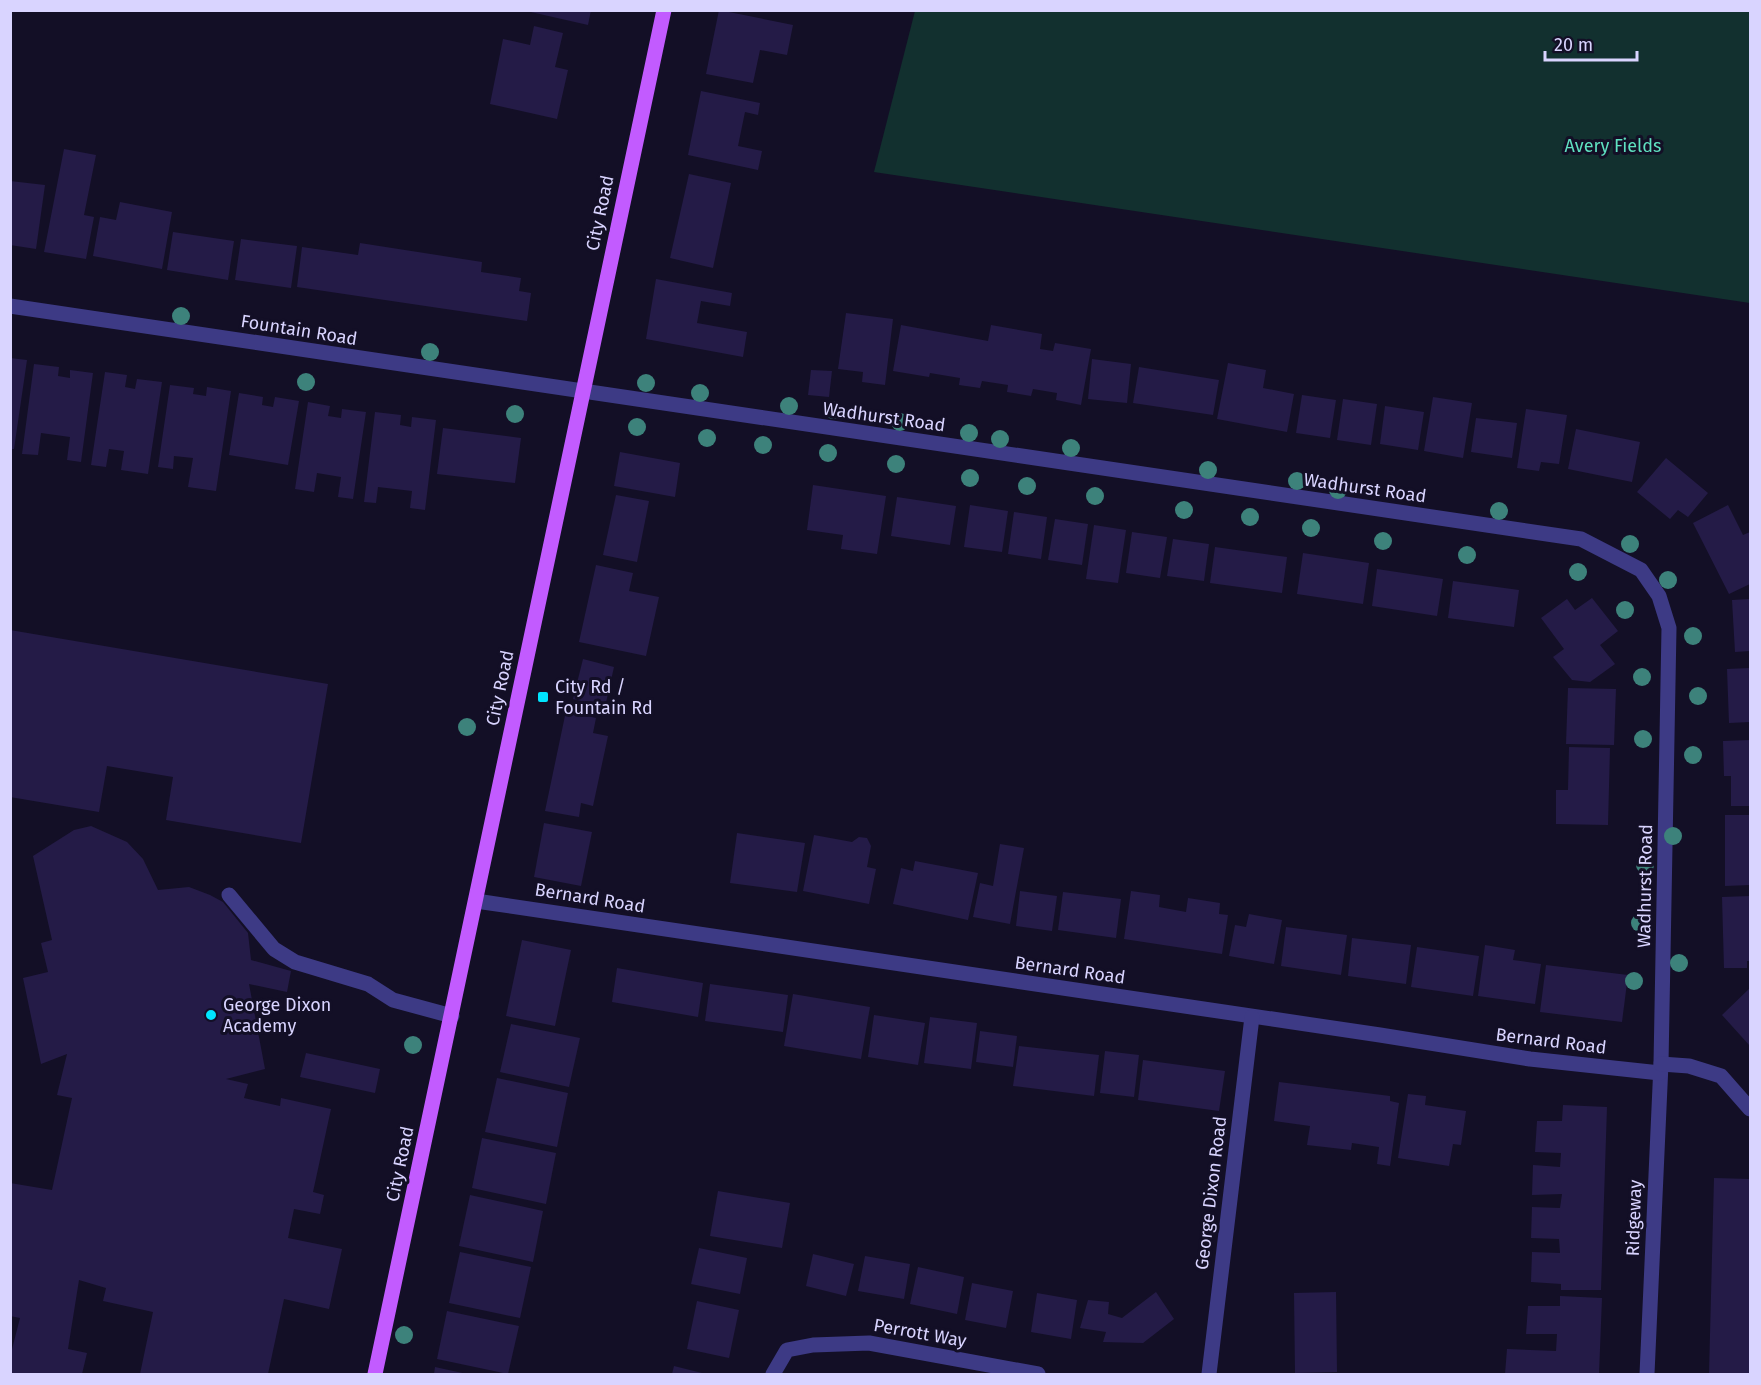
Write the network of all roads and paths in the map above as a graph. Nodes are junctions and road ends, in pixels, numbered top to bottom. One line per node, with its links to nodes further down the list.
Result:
1 (664, 10): 3 (main road, City Road)
2 (10, 306): 3 (street, Fountain Road)
3 (581, 390): 5 (main road, City Road); 8 (street, Wadhurst Road)
4 (230, 895): 6 (street)
5 (476, 901): 6 (main road, City Road); 7 (street, Bernard Road)
6 (452, 1016): 10 (main road, City Road)
7 (1252, 1017): 8 (street, Bernard Road); 13 (street, George Dixon Road)
8 (1660, 1069): 9 (street, Bernard Road); 14 (street, Ridgeway)
9 (1750, 1109)
10 (375, 1374)
11 (773, 1374): 12 (street, Perrott Way)
12 (1038, 1374)
13 (1209, 1374)
14 (1647, 1374)

